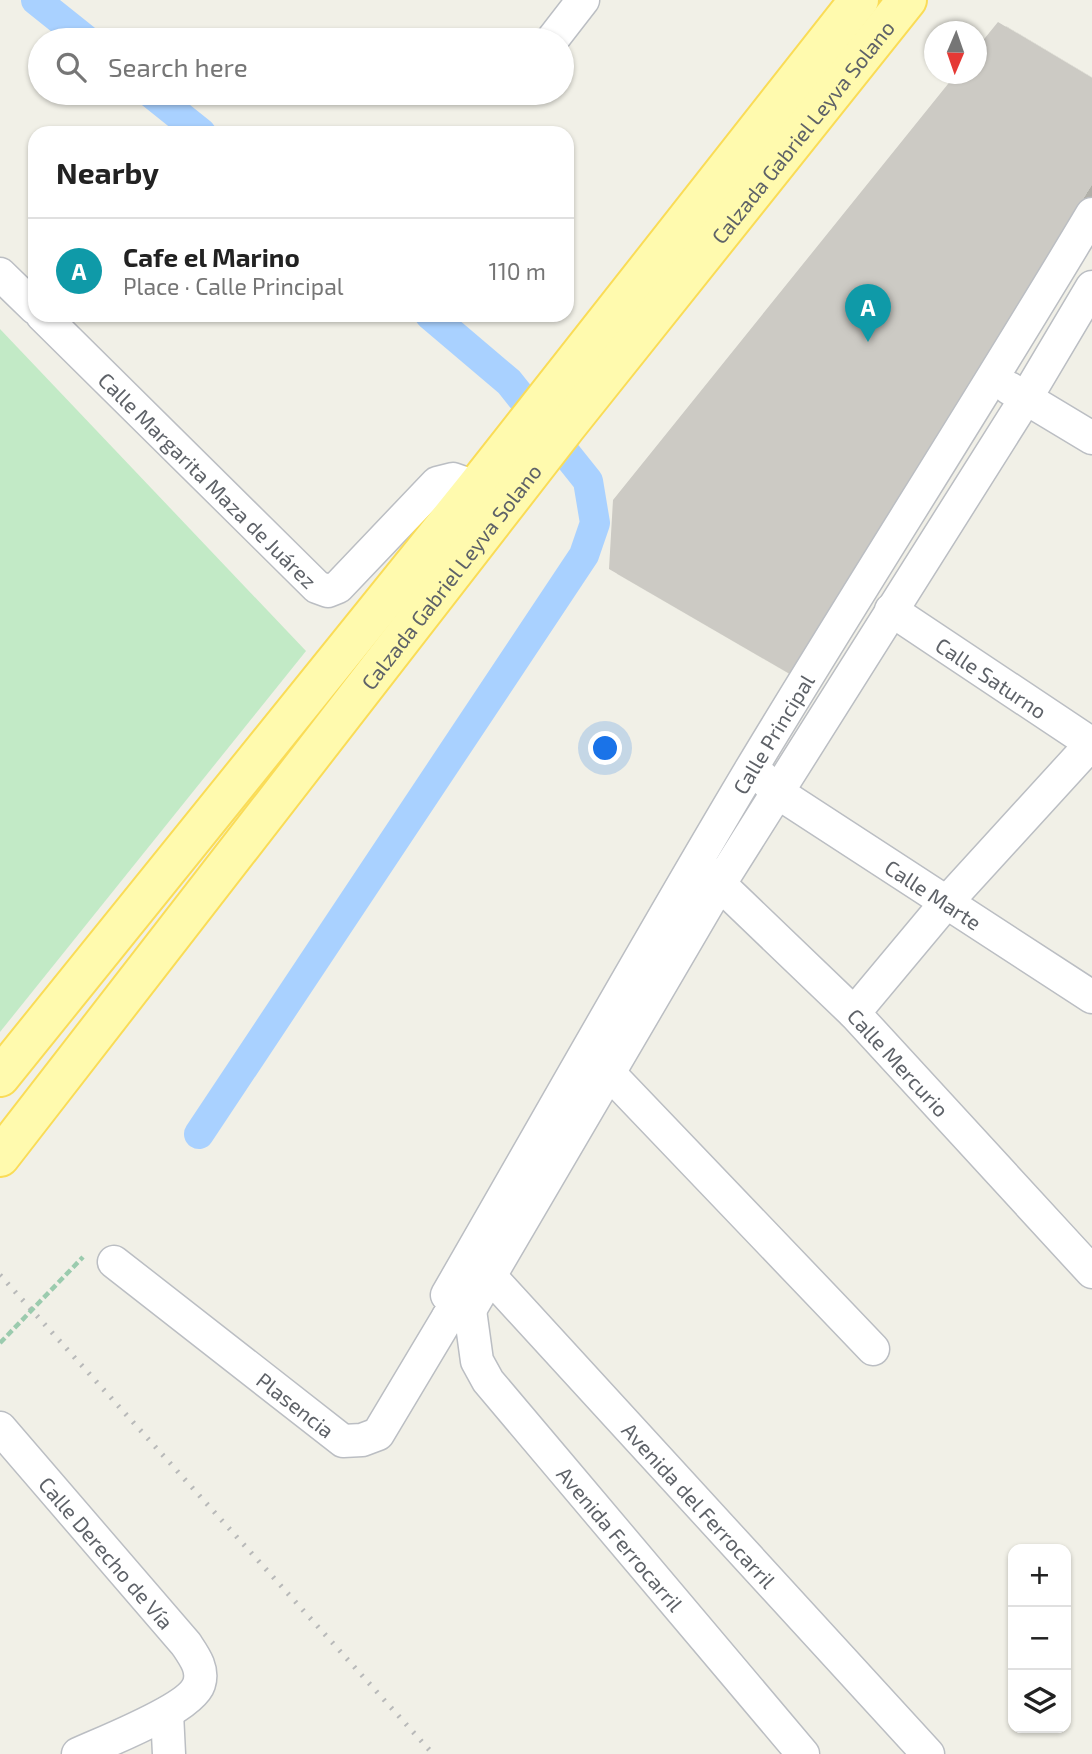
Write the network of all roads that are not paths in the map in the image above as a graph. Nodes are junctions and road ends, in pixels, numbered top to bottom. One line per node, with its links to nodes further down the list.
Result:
1 (583, 0): 4 (street)
2 (859, 0): 12 (main road, Calzada Gabriel Leyva Solano)
3 (907, 0): 12 (main road, Calzada Gabriel Leyva Solano)
4 (561, 28)
5 (1092, 214): 10 (street, Calle Principal)
6 (0, 274): 8 (street)
7 (1092, 288): 11 (street, Calle Principal)
8 (28, 301)
9 (49, 322): 14 (street, Calle Margarita Maza de Juárez)
10 (994, 378): 11 (street); 17 (street, Calle Principal)
11 (1026, 398): 13 (street); 15 (street, Calle Principal)
12 (555, 412): 14 (main road, Calzada Gabriel Leyva Solano); 26 (main road, Calzada Gabriel Leyva Solano)
13 (1092, 438)
14 (477, 487): 25 (main road, Calzada Gabriel Leyva Solano)
15 (891, 610): 16 (street, Calle Saturno); 18 (street, Calle Principal)
16 (1092, 743): 21 (street)
17 (752, 767): 18 (street, Calle Marte); 19 (street, Calle Principal)
18 (777, 792): 20 (street, Calle Principal); 21 (street, Calle Marte)
19 (697, 861): 20 (street, Calle Mercurio); 28 (street, Calle Principal)
20 (719, 885): 23 (street, Calle Mercurio); 24 (street, Calle Principal)
21 (945, 904): 22 (street, Calle Marte); 23 (street)
22 (1092, 997)
23 (855, 1013): 29 (street, Calle Mercurio)
24 (609, 1073): 28 (street, Calle Principal); 31 (street)
25 (0, 1077)
26 (0, 1157)
27 (114, 1262): 30 (street, Plasencia)
28 (478, 1268): 30 (street, Calle Principal); 37 (street, Avenida del Ferrocarril)
29 (1092, 1272)
30 (455, 1307): 36 (street, Avenida Ferrocarril)
31 (873, 1349)
32 (0, 1428): 33 (street, Calle Derecho de Vía)
33 (167, 1713): 34 (street); 35 (street)
34 (78, 1754)
35 (169, 1754)
36 (803, 1754)
37 (928, 1754)

